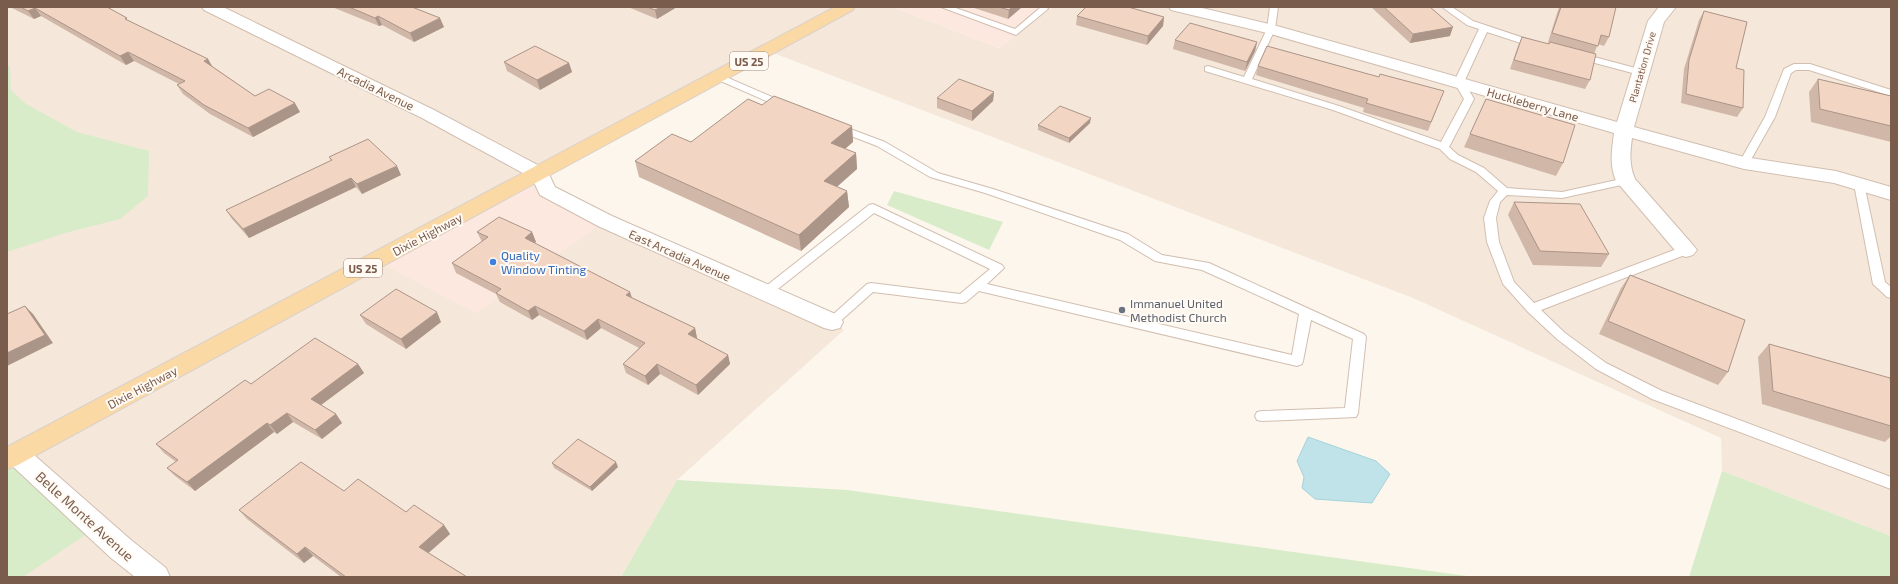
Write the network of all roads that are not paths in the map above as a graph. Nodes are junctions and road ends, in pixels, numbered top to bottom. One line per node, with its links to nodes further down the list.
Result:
1 (210, 7): 24 (street, Arcadia Avenue)
2 (846, 7): 15 (main road, Dixie Highway / US 25)
3 (946, 7): 8 (lane)
4 (1177, 7): 9 (street, Huckleberry Lane)
5 (1274, 7): 9 (lane)
6 (1446, 7): 10 (lane)
7 (1668, 7): 14 (street, Plantation Drive)
8 (1044, 9)
9 (1271, 29): 16 (lane); 17 (street, Huckleberry Lane)
10 (1484, 29): 11 (lane); 17 (lane)
11 (1545, 47)
12 (1567, 53): 14 (lane)
13 (1208, 69): 16 (lane)
14 (1640, 72): 21 (street, Plantation Drive)
15 (719, 77): 19 (lane); 24 (main road, Dixie Highway / US 25)
16 (1246, 82): 22 (lane)
17 (1459, 82): 21 (street, Huckleberry Lane); 22 (lane)
18 (1891, 93): 23 (lane)
19 (796, 111)
20 (824, 122): 34 (lane)
21 (1624, 130): 23 (street, Huckleberry Lane); 25 (street, Plantation Drive)
22 (1444, 147): 27 (lane)
23 (1744, 163): 26 (street, Huckleberry Lane)
24 (540, 174): 31 (street, East Arcadia Avenue); 37 (main road, Dixie Highway / US 25)
25 (1626, 181): 27 (lane); 29 (street)
26 (1859, 184): 28 (street, Huckleberry Lane); 32 (lane)
27 (1504, 191): 33 (lane)
28 (1891, 194)
29 (1686, 250): 33 (lane)
30 (978, 286): 31 (lane); 34 (lane); 35 (lane)
31 (765, 293): 35 (street, East Arcadia Avenue)
32 (1891, 294)
33 (1532, 309): 38 (lane)
34 (1306, 312): 36 (lane)
35 (832, 322)
36 (1262, 416)
37 (11, 456): 39 (street, Belle Monte Avenue)
38 (1891, 483)
39 (156, 577)

